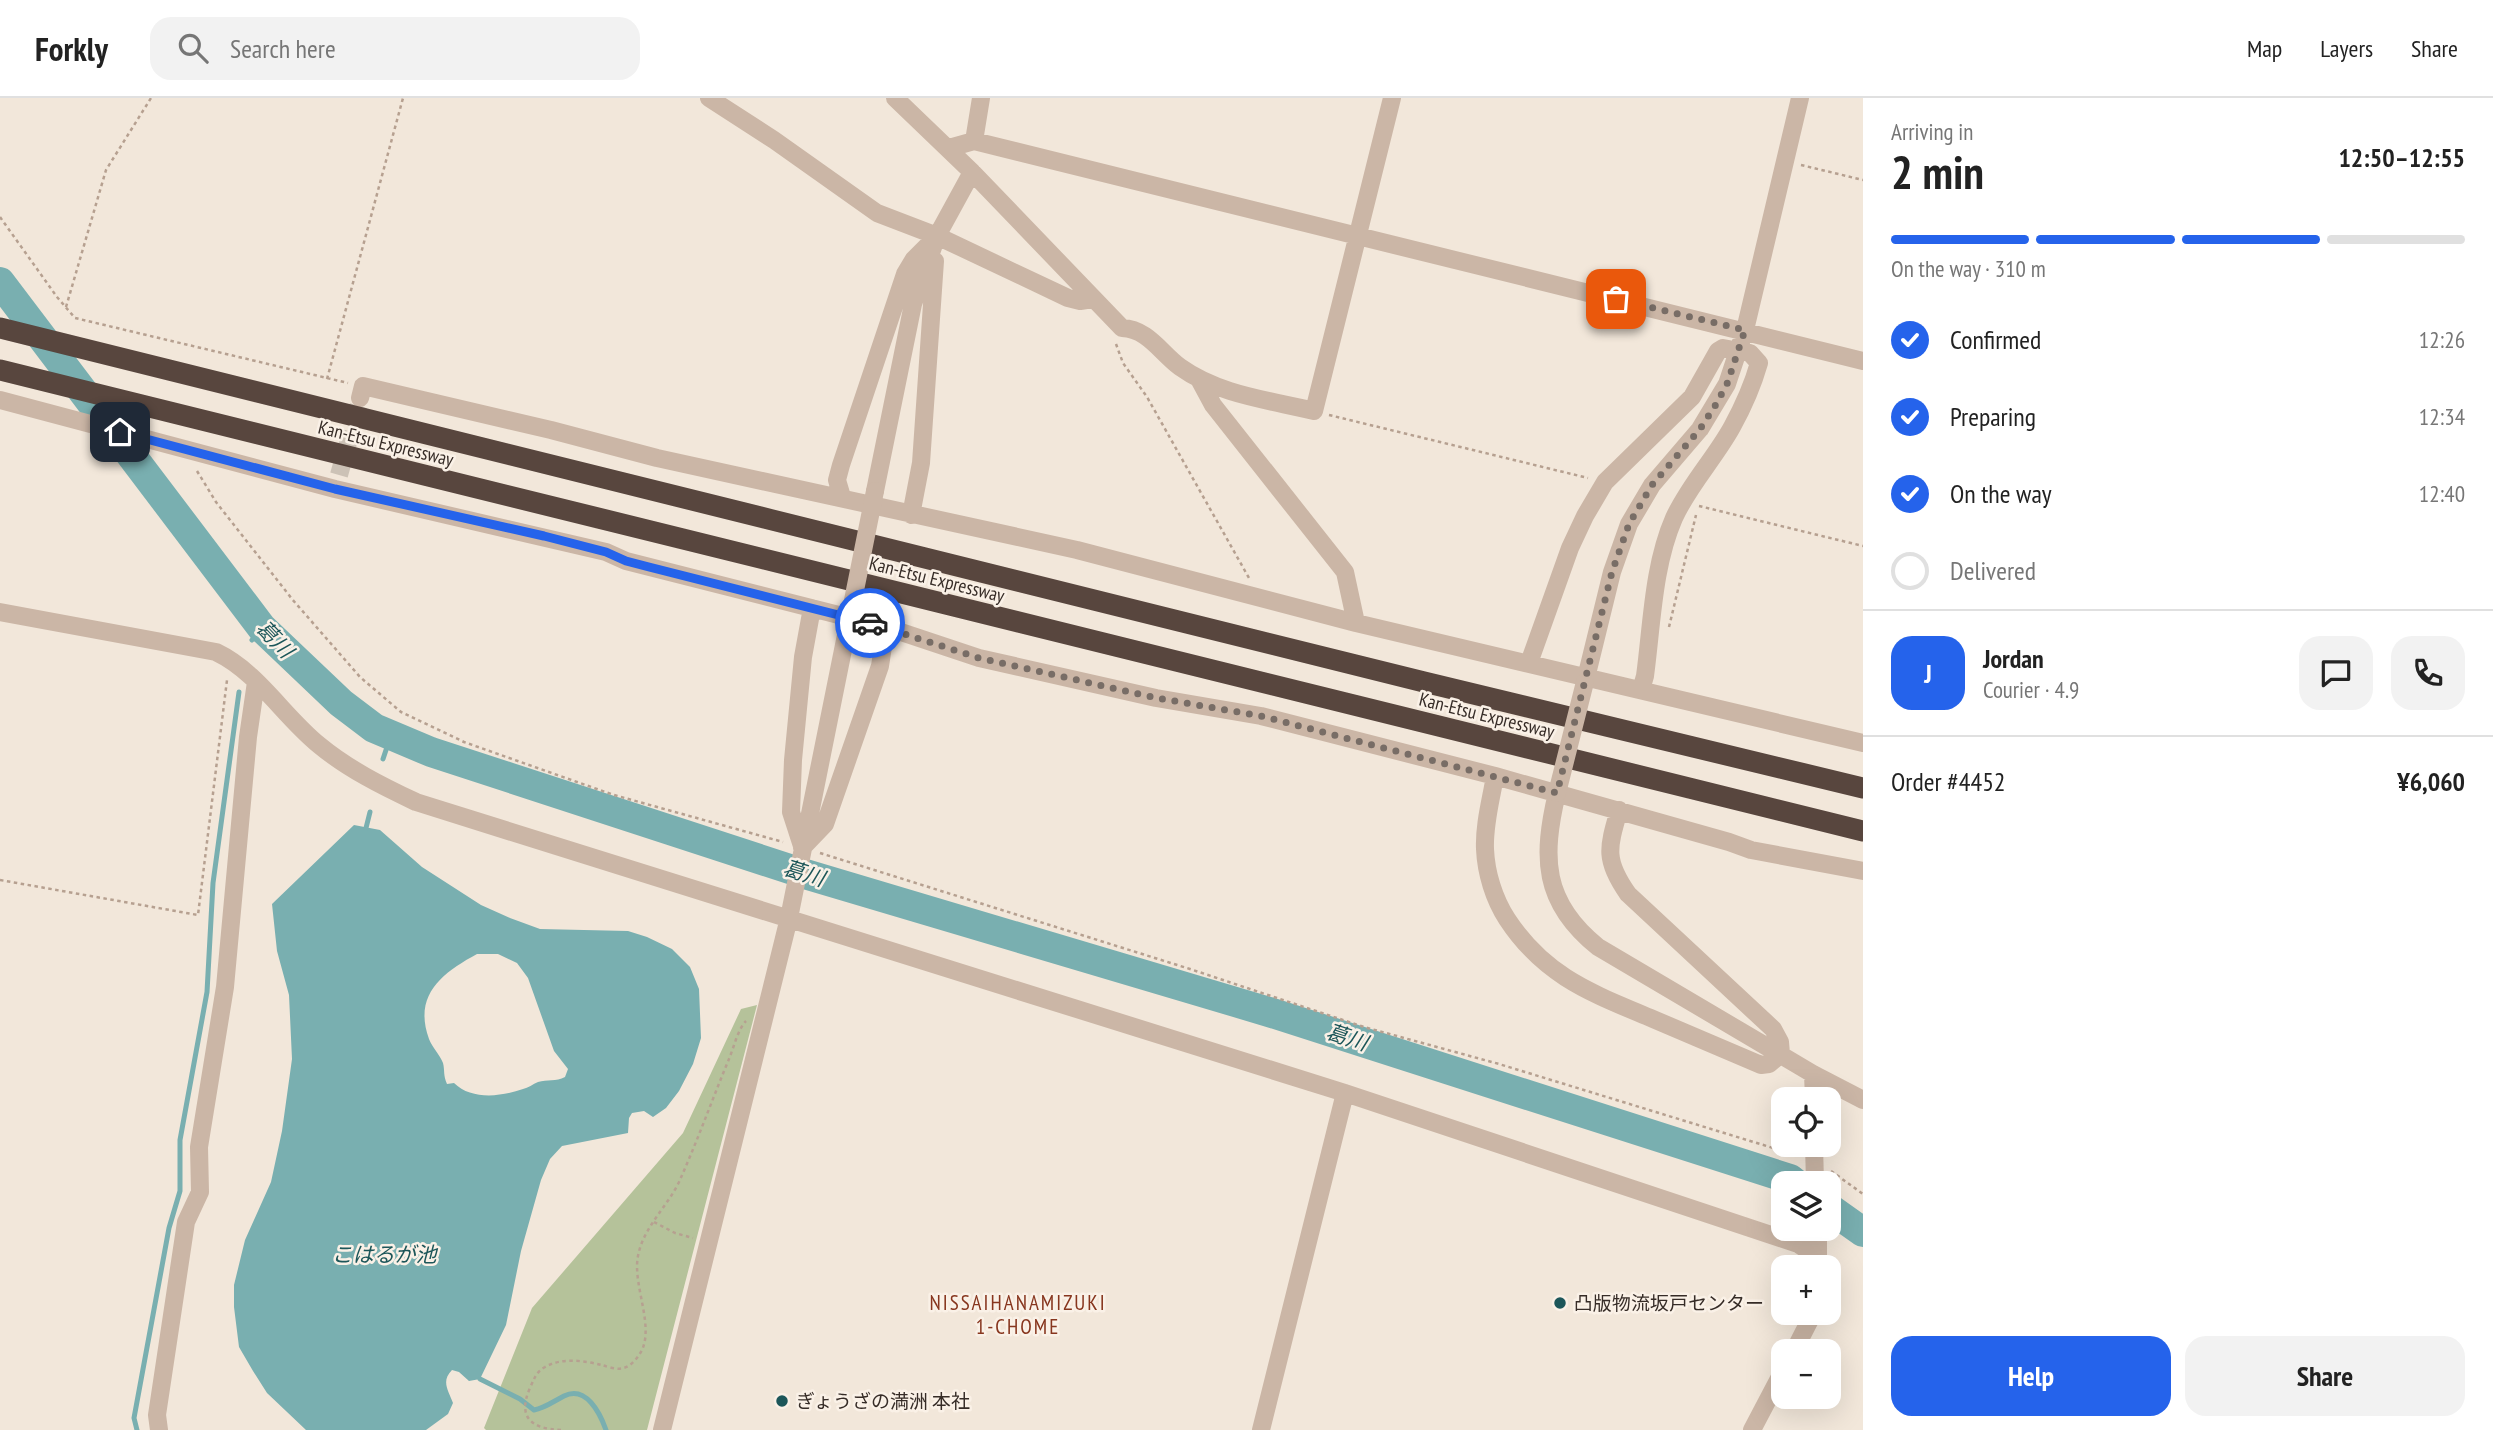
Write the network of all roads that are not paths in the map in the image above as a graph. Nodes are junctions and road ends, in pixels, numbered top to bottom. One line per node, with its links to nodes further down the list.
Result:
1 (709, 98): 6 (street)
2 (895, 98): 8 (street)
3 (981, 98): 7 (street)
4 (1392, 98): 11 (street)
5 (1800, 98): 14 (street)
6 (729, 104): 10 (street)
7 (974, 141): 8 (street); 11 (street)
8 (949, 148): 9 (street)
9 (972, 172): 10 (street); 12 (street)
10 (937, 236): 12 (street); 21 (street); 22 (street); 37 (street, bridge)
11 (1357, 237): 14 (street); 18 (street)
12 (1093, 299): 18 (street)
13 (0, 328): 33 (highway, Kan-Etsu Expressway)
14 (1745, 330): 15 (street); 16 (street)
15 (1739, 350): 27 (street); 28 (street); 30 (street)
16 (1863, 361)
17 (0, 370): 36 (highway, Kan-Etsu Expressway)
18 (1199, 379): 25 (street)
19 (362, 392): 21 (street)
20 (0, 400): 23 (street)
21 (842, 497): 22 (street)
22 (911, 515): 25 (street)
23 (812, 608): 26 (street); 37 (street)
24 (0, 612): 29 (street)
25 (1356, 622): 27 (street)
26 (886, 627): 32 (street); 37 (street)
27 (1529, 663): 28 (street)
28 (1585, 679): 30 (street); 34 (street, bridge)
29 (256, 682): 39 (street); 47 (street)
30 (1641, 690): 31 (street)
31 (1863, 743)
32 (1495, 776): 34 (street); 40 (street)
33 (1858, 787)
34 (1557, 793): 35 (street); 40 (street)
35 (1619, 810): 38 (street); 40 (street)
36 (1863, 831)
37 (802, 850): 39 (street)
38 (1863, 872)
39 (790, 910): 43 (street); 48 (street)
40 (1781, 1054): 41 (street)
41 (1813, 1074): 42 (street); 44 (street)
42 (1814, 1087)
43 (1345, 1093): 45 (street); 49 (street)
44 (1863, 1100)
45 (1810, 1255)
46 (1771, 1394): 50 (street)
47 (159, 1430)
48 (662, 1430)
49 (1261, 1430)
50 (1752, 1430)

